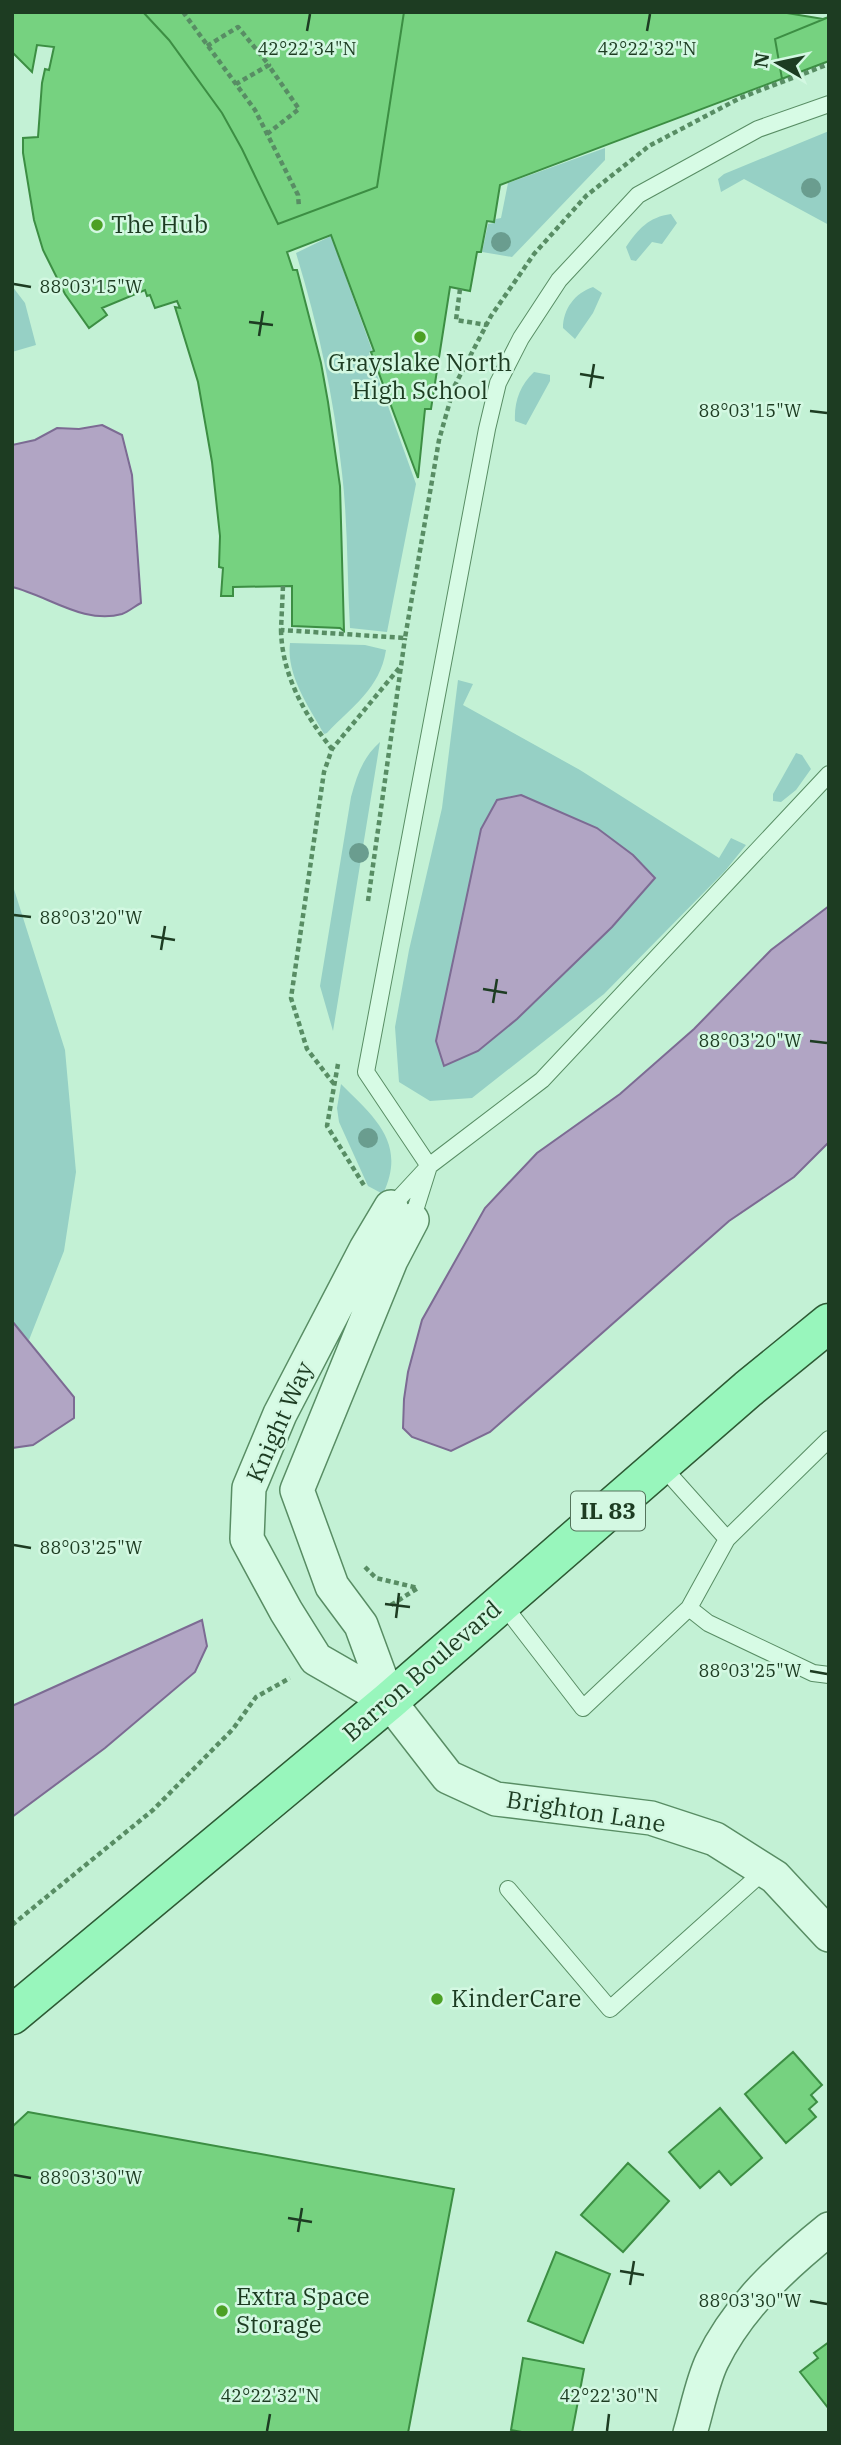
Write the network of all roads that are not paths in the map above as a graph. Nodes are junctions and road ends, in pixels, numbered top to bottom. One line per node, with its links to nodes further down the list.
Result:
1 (829, 104): 3 (lane)
2 (829, 774): 3 (lane)
3 (429, 1166): 4 (lane); 4 (lane)
4 (402, 1213): 12 (street, Knight Way); 12 (street, Knight Way)
5 (829, 1323): 7 (main road, Barron Boulevard / IL 83)
6 (829, 1439): 8 (lane)
7 (661, 1465): 8 (lane); 9 (main road, Barron Boulevard / IL 83)
8 (727, 1539): 10 (lane)
9 (502, 1603): 10 (lane); 12 (main road, Barron Boulevard / IL 83)
10 (689, 1608): 11 (lane)
11 (829, 1675)
12 (389, 1701): 13 (street, Brighton Lane); 16 (main road, Barron Boulevard / IL 83)
13 (764, 1871): 14 (lane); 15 (street, Brighton Lane)
14 (508, 1889)
15 (829, 1936)
16 (12, 2015)
17 (829, 2229): 18 (street)
18 (690, 2433)

